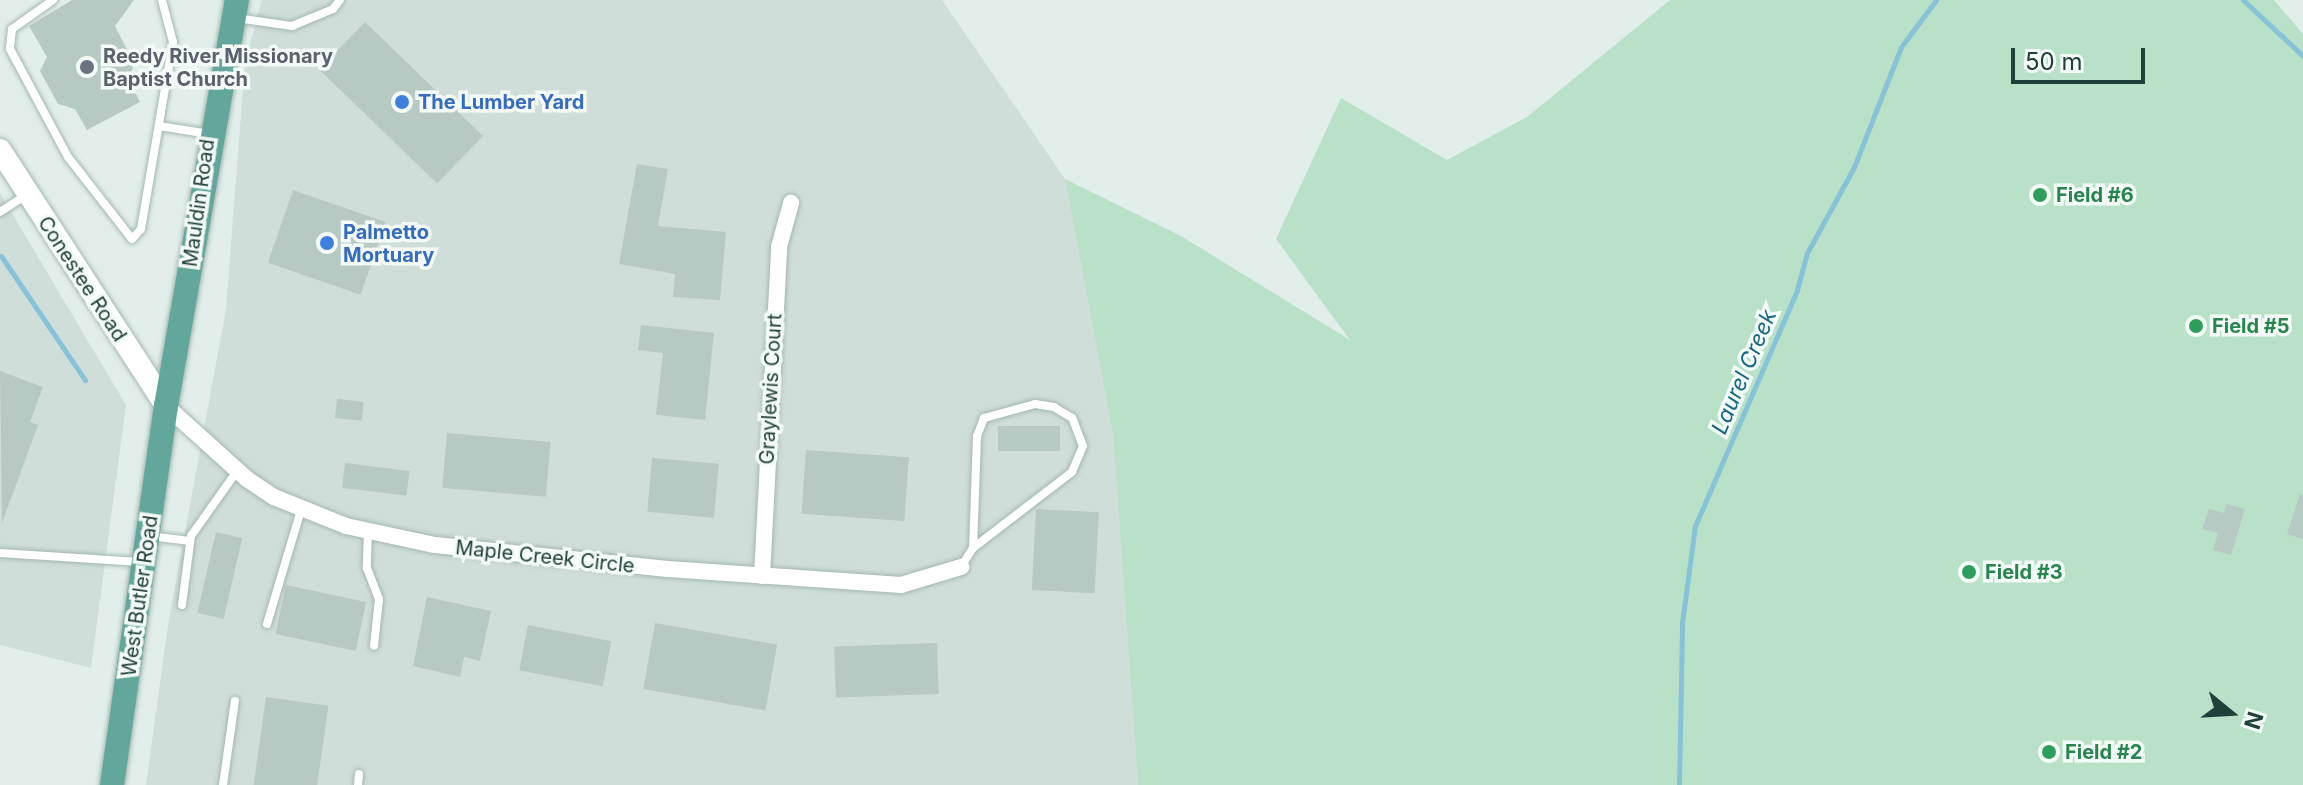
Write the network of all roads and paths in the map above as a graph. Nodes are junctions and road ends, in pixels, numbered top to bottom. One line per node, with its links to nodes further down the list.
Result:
1 (53, 0): 5 (lane)
2 (162, 0): 5 (lane)
3 (340, 0): 4 (lane)
4 (235, 8): 6 (main road, Mauldin Road)
5 (159, 126): 6 (lane)
6 (210, 134): 11 (main road, Mauldin Road)
7 (0, 150): 8 (main road, Conestee Road)
8 (27, 195): 10 (lane); 11 (main road, Conestee Road)
9 (791, 203): 21 (street, Graylewis Court)
10 (0, 212)
11 (166, 406): 12 (street, Maple Creek Circle); 15 (main road, West Butler Road)
12 (237, 471): 13 (street, Maple Creek Circle); 16 (lane)
13 (301, 510): 14 (street, Maple Creek Circle); 23 (lane)
14 (368, 531): 21 (street, Maple Creek Circle); 24 (lane)
15 (150, 536): 16 (lane); 19 (main road, West Butler Road)
16 (190, 541): 22 (lane)
17 (973, 548): 17 (lane); 20 (lane)
18 (0, 553): 19 (lane)
19 (146, 562): 27 (main road, West Butler Road)
20 (961, 567): 21 (street, Maple Creek Circle)
21 (762, 576)
22 (182, 605)
23 (267, 624)
24 (374, 646)
25 (235, 701): 28 (lane)
26 (359, 774): 29 (lane)
27 (112, 785)
28 (223, 785)
29 (358, 785)

